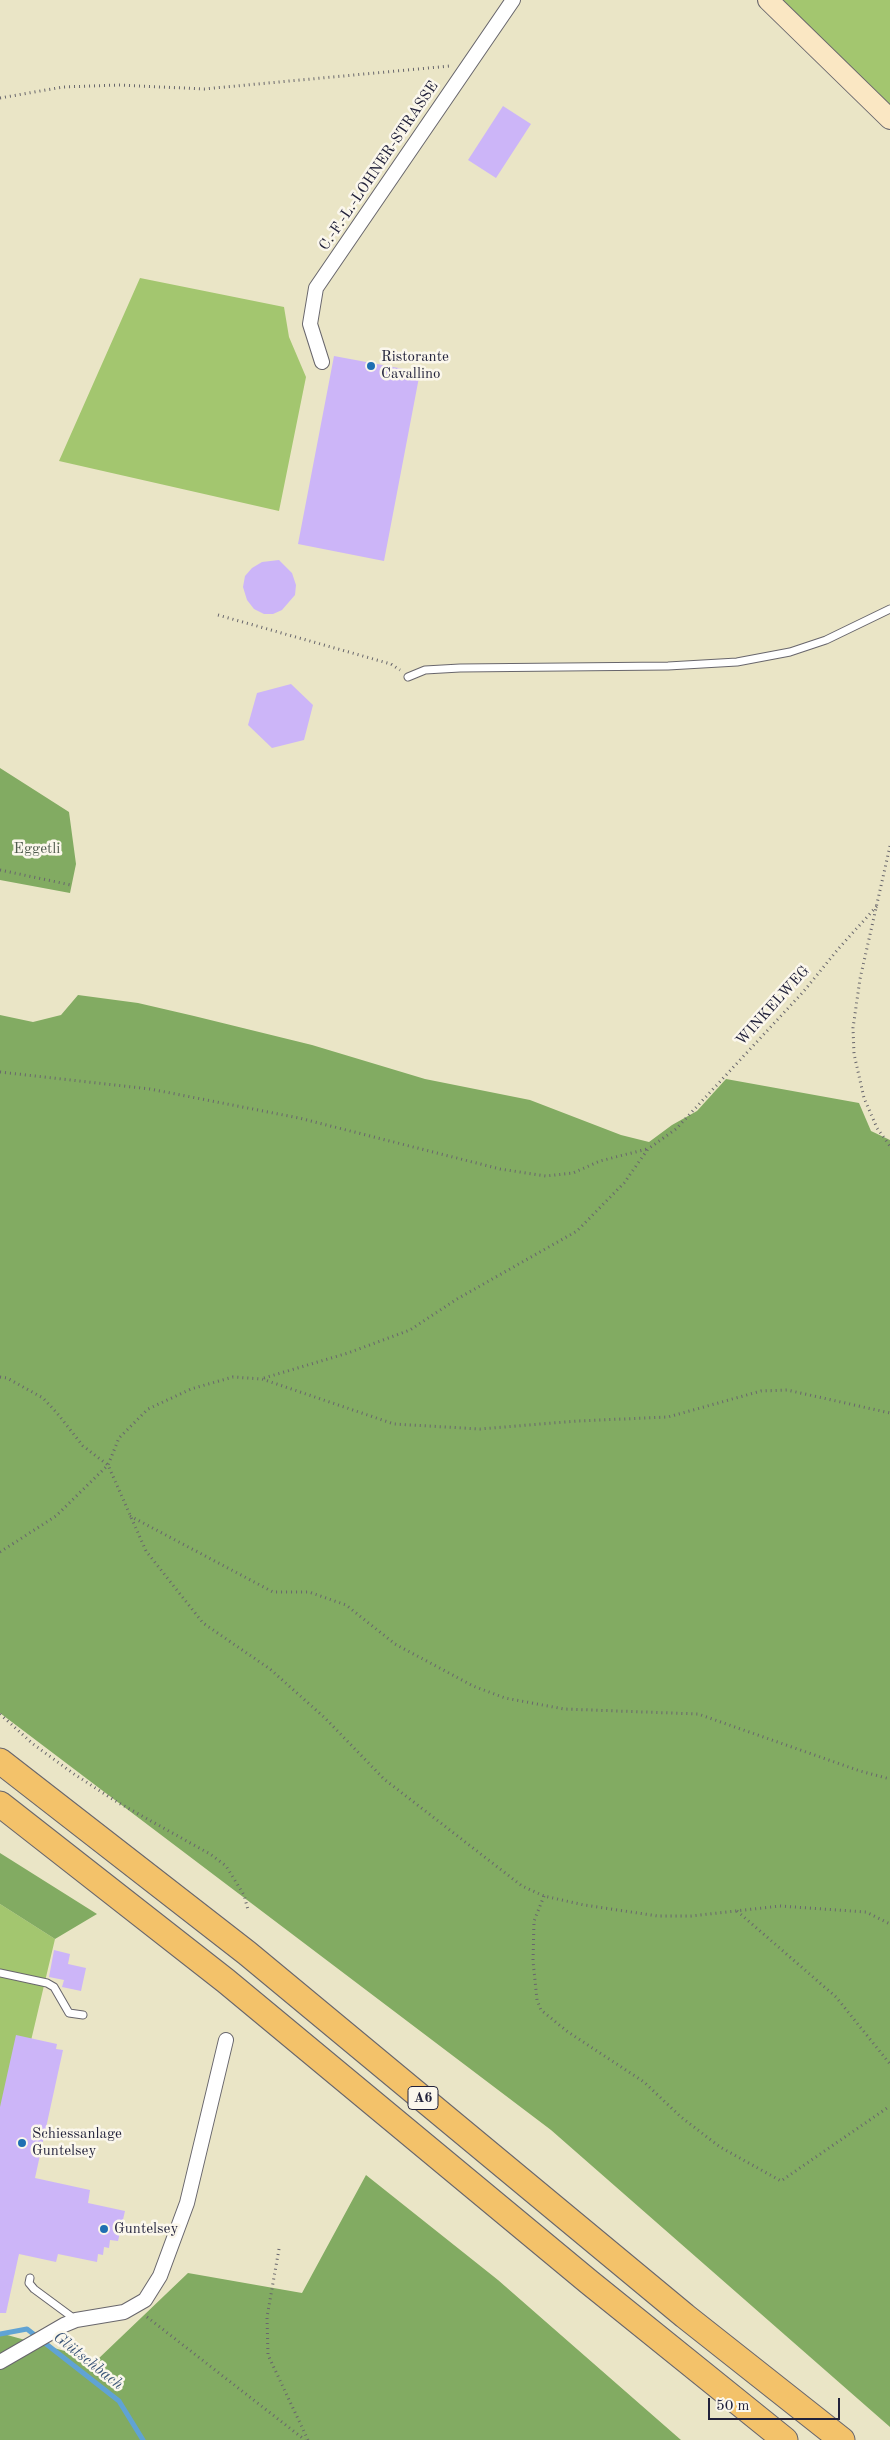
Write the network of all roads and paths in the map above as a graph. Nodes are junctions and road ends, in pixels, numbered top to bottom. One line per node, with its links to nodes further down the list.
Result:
1 (512, 0): 3 (street, C.-F.-L.-LOHNER-STRASSE)
2 (768, 0): 5 (main road)
3 (465, 68): 4 (path); 6 (street, C.-F.-L.-LOHNER-STRASSE)
4 (0, 98)
5 (890, 119)
6 (322, 362)
7 (890, 609): 9 (lane)
8 (218, 615): 9 (path)
9 (408, 677)
10 (890, 846): 13 (path, WINKELWEG)
11 (0, 870): 12 (path)
12 (72, 885)
13 (877, 906): 15 (path, WINKELWEG); 16 (path, WINKELWEG)
14 (0, 1072): 16 (path)
15 (890, 1146)
16 (648, 1149): 18 (path)
17 (0, 1378): 20 (path)
18 (262, 1379): 19 (path); 20 (path)
19 (890, 1413)
20 (108, 1465): 21 (path); 22 (path)
21 (130, 1516): 25 (path); 27 (path)
22 (0, 1552)
23 (0, 1714): 28 (path)
24 (0, 1761): 43 (highway, A6)
25 (890, 1779)
26 (0, 1804): 42 (highway, A6)
27 (544, 1896): 29 (path); 35 (path)
28 (248, 1910)
29 (737, 1911): 30 (path); 34 (path)
30 (890, 1924)
31 (0, 1973): 32 (lane)
32 (83, 2015)
33 (226, 2040): 38 (street)
34 (890, 2064)
35 (890, 2106)
36 (279, 2249): 41 (path)
37 (30, 2278): 39 (lane)
38 (134, 2307): 39 (street); 41 (path)
39 (76, 2320): 40 (street)
40 (0, 2362)
41 (307, 2440)
42 (785, 2440)
43 (842, 2440)

